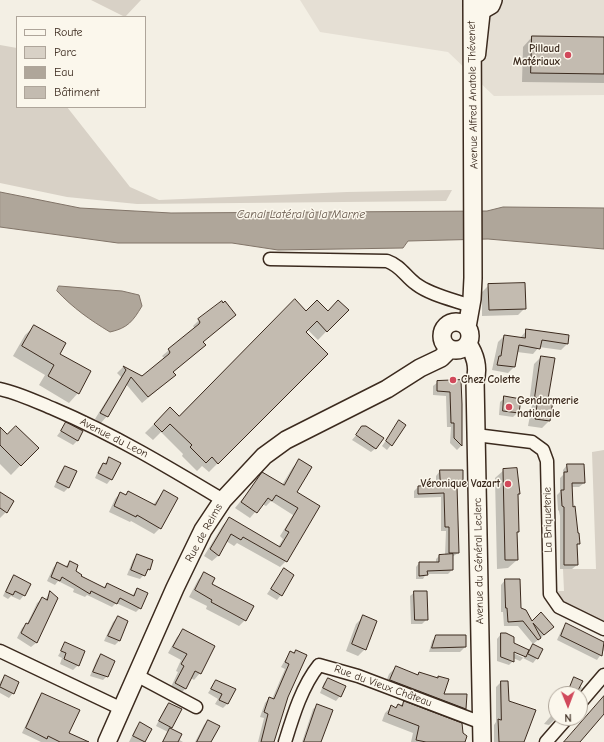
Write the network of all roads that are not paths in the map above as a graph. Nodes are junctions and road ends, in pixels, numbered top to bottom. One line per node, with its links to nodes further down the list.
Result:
1 (480, 2): 3 (main road, Avenue Alfred Anatole Thévenet)
2 (270, 259): 4 (street)
3 (473, 276): 4 (main road, Rue de Reims); 5 (main road, Avenue Alfred Anatole Thévenet)
4 (465, 304): 5 (main road, Rue de Reims)
5 (456, 338): 7 (main road, Avenue du Général Leclerc); 8 (main road, Rue de Reims)
6 (0, 390): 8 (street, Avenue du Leon)
7 (476, 435): 9 (street, La Briqueterie); 16 (main road, Avenue du Général Leclerc)
8 (223, 500): 11 (main road, Rue de Reims)
9 (604, 629)
10 (0, 651): 15 (street)
11 (136, 675): 14 (street); 15 (main road, Rue de Reims)
12 (604, 675): 13 (street)
13 (588, 694)
14 (196, 707)
15 (122, 709): 18 (main road, Rue de Reims)
16 (482, 723): 19 (street, Rue du Vieux Château); 20 (main road, Avenue du Général Leclerc)
17 (560, 726): 21 (street)
18 (107, 742)
19 (285, 742)
20 (482, 742)
21 (546, 742)

